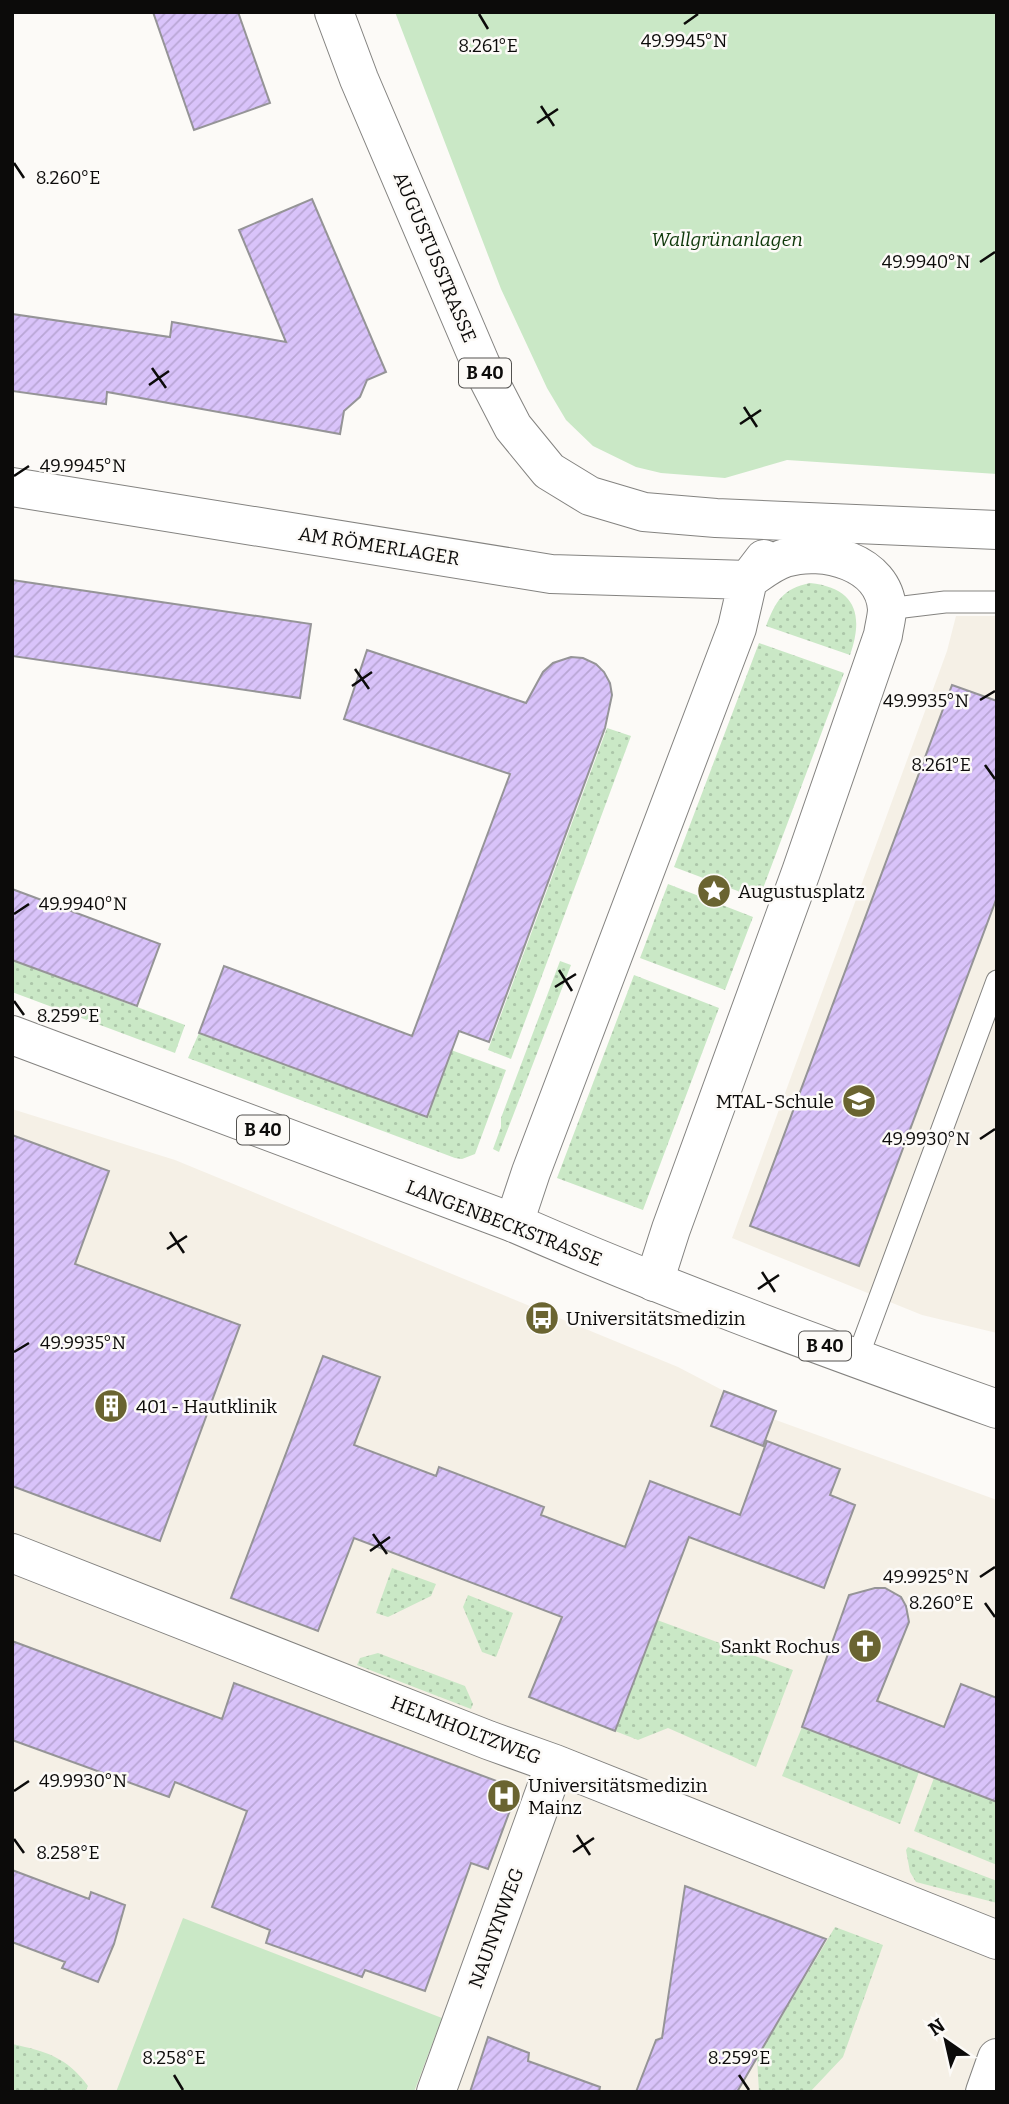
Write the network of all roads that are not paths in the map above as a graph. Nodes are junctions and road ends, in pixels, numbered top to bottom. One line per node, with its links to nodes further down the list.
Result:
1 (334, 12): 3 (street, AUGUSTUSSTRASSE / B 40)
2 (12, 487): 5 (street, AM RÖMERLAGER)
3 (831, 522): 4 (street, B 40); 5 (street); 6 (street)
4 (997, 530)
5 (748, 580): 6 (street); 10 (street)
6 (884, 598): 7 (lane); 11 (street)
7 (997, 602)
8 (997, 981): 12 (lane)
9 (12, 1035): 10 (street, LANGENBECKSTRASSE / B 40)
10 (514, 1223): 11 (street, LANGENBECKSTRASSE / B 40)
11 (654, 1282): 12 (street, LANGENBECKSTRASSE / B 40)
12 (857, 1359): 13 (street, LANGENBECKSTRASSE / B 40)
13 (997, 1409)
14 (12, 1553): 15 (street, HELMHOLTZWEG)
15 (555, 1764): 16 (street, HELMHOLTZWEG); 18 (street, NAUNYNWEG)
16 (997, 1940)
17 (997, 2058): 19 (street)
18 (436, 2092)
19 (985, 2092)

